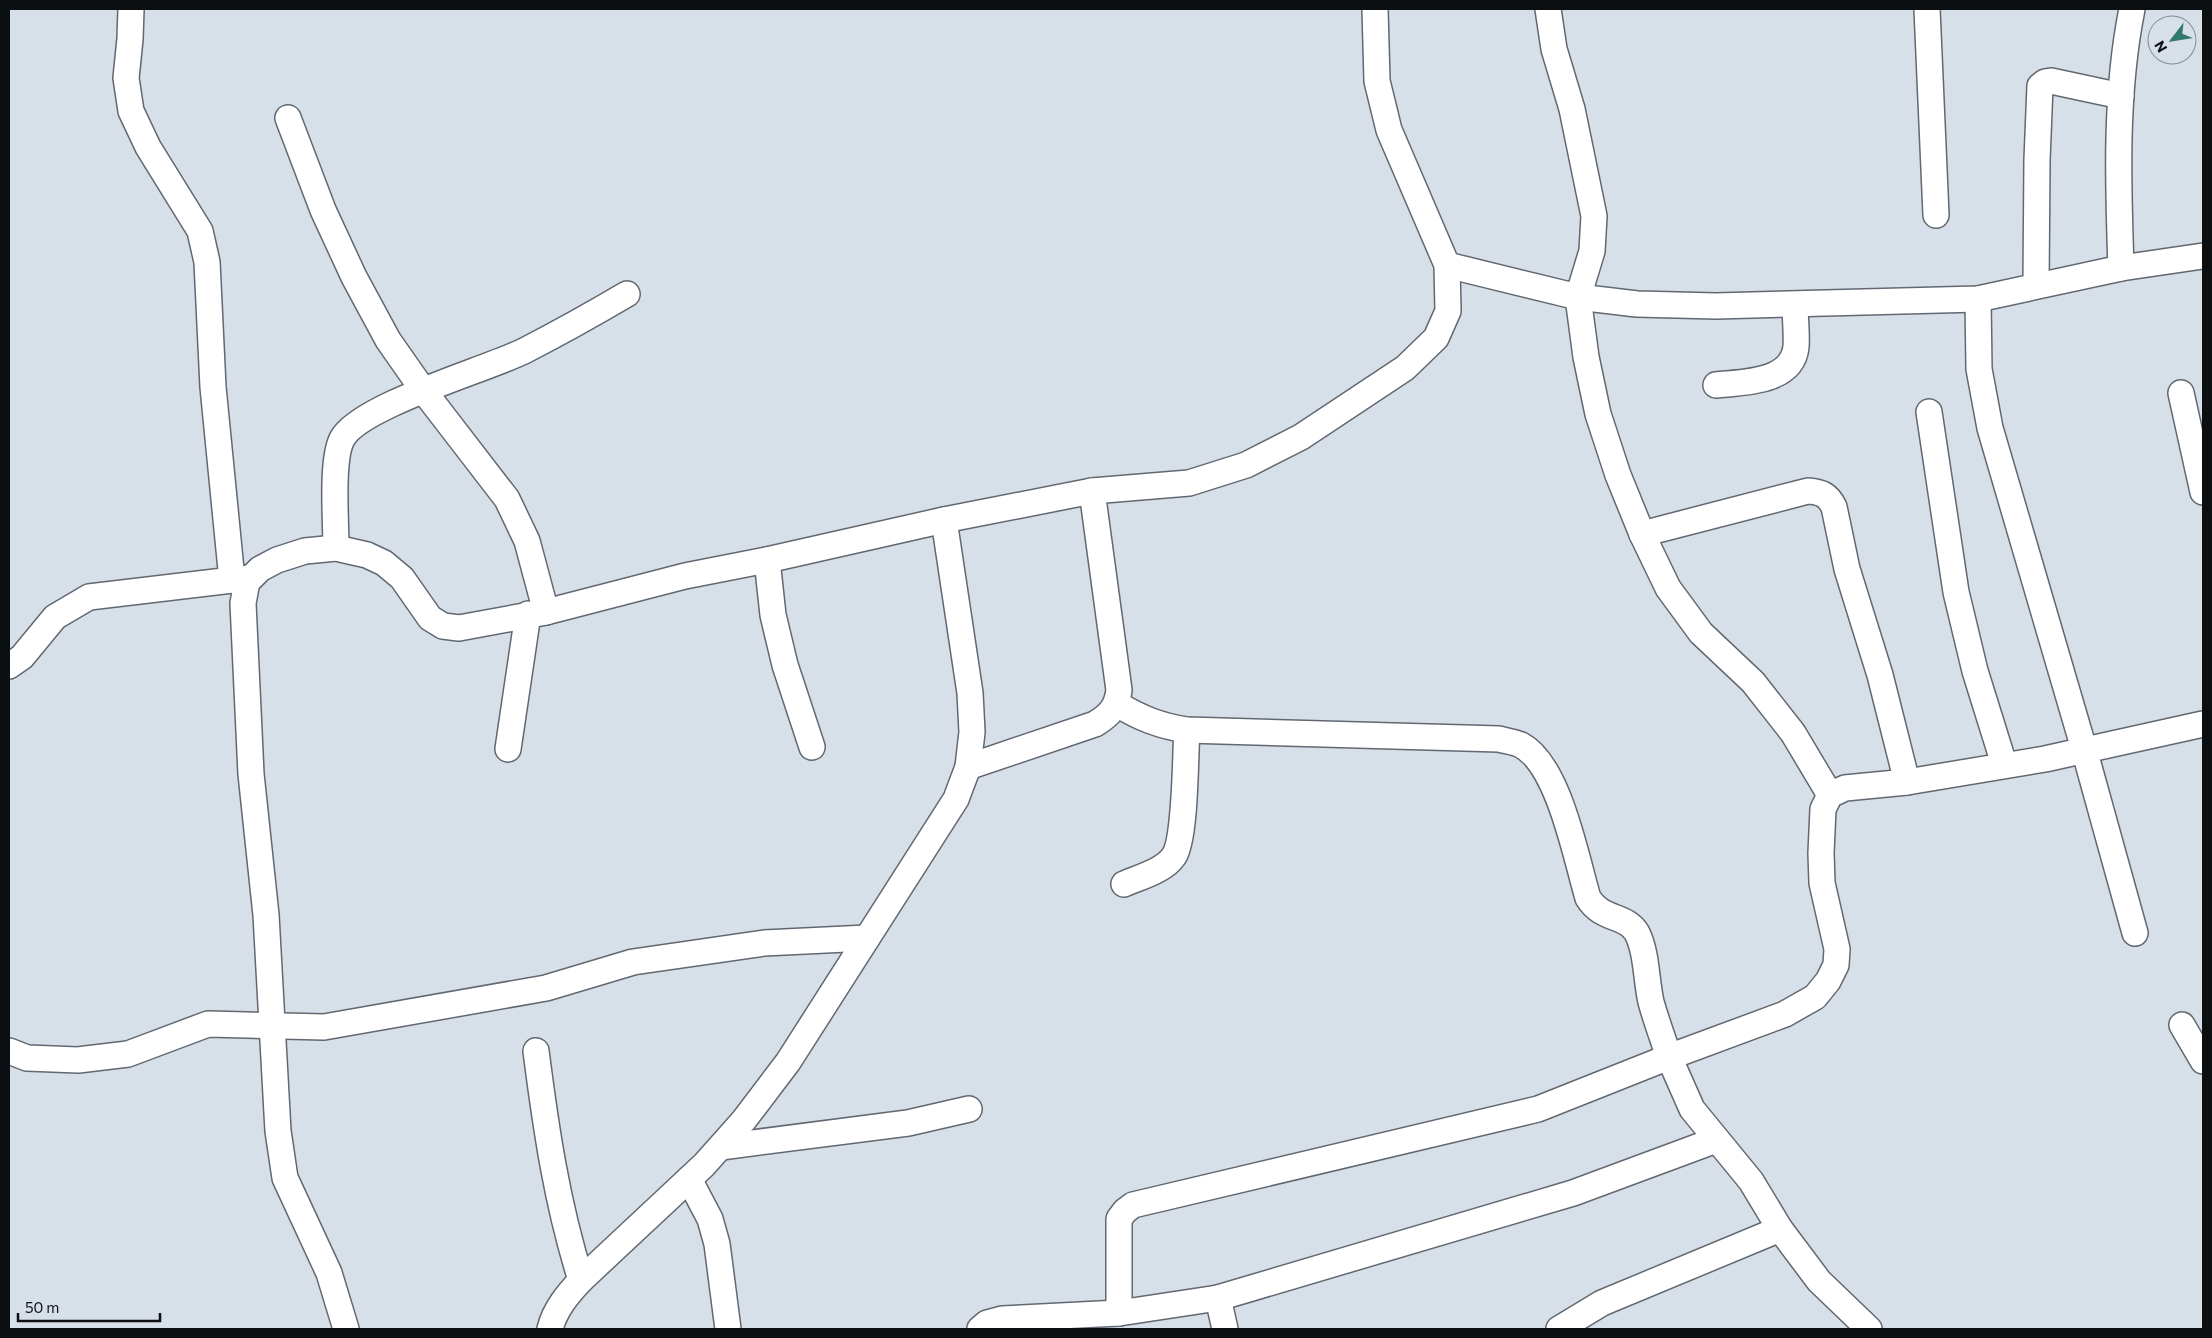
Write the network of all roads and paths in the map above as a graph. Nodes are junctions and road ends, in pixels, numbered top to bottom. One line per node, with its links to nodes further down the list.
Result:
1 (131, 9): 27 (street)
2 (1374, 9): 10 (street)
3 (1548, 9): 14 (street)
4 (1927, 9): 8 (street)
5 (2132, 9): 6 (street)
6 (2121, 96): 11 (street); 12 (street)
7 (288, 118): 18 (street)
8 (1936, 215)
9 (2203, 256): 11 (street)
10 (1447, 265): 14 (street); 21 (street)
11 (2121, 268): 12 (street)
12 (2036, 284): 15 (street)
13 (627, 294): 18 (street)
14 (1578, 297): 16 (street); 24 (street)
15 (1978, 299): 16 (street); 35 (street)
16 (1795, 305): 17 (street)
17 (1716, 385)
18 (423, 390): 25 (street); 28 (street)
19 (2181, 393): 22 (street)
20 (1929, 412): 36 (street)
21 (1092, 491): 23 (street); 30 (street)
22 (2203, 492)
23 (944, 520): 26 (street); 37 (street)
24 (1642, 534): 38 (street); 39 (street)
25 (336, 548): 27 (street); 28 (street)
26 (767, 560): 28 (street); 33 (street)
27 (242, 579): 29 (street); 43 (street)
28 (537, 613): 34 (street)
29 (9, 666)
30 (1117, 704): 32 (street); 37 (street)
31 (2203, 724): 35 (street)
32 (1187, 730): 40 (street); 47 (street)
33 (812, 747)
34 (508, 749)
35 (2084, 749): 36 (street); 41 (street)
36 (2004, 764): 38 (street)
37 (968, 767): 42 (street)
38 (1907, 782): 39 (street)
39 (1830, 795): 47 (street)
40 (1124, 884)
41 (2134, 933)
42 (866, 938): 43 (street); 51 (street)
43 (271, 1025): 45 (street); 57 (street)
44 (2182, 1025): 48 (street)
45 (9, 1051)
46 (536, 1051): 54 (street)
47 (1669, 1057): 50 (street); 56 (street)
48 (2203, 1061)
49 (969, 1109): 51 (street)
50 (1716, 1140): 53 (street); 55 (street)
51 (721, 1147): 52 (street)
52 (689, 1179): 54 (street); 59 (street)
53 (1780, 1229): 62 (street); 63 (street)
54 (581, 1280): 58 (street)
55 (1218, 1298): 56 (street); 61 (street)
56 (1120, 1314): 60 (street)
57 (346, 1329)
58 (550, 1329)
59 (728, 1329)
60 (980, 1329)
61 (1226, 1329)
62 (1558, 1329)
63 (1869, 1329)

